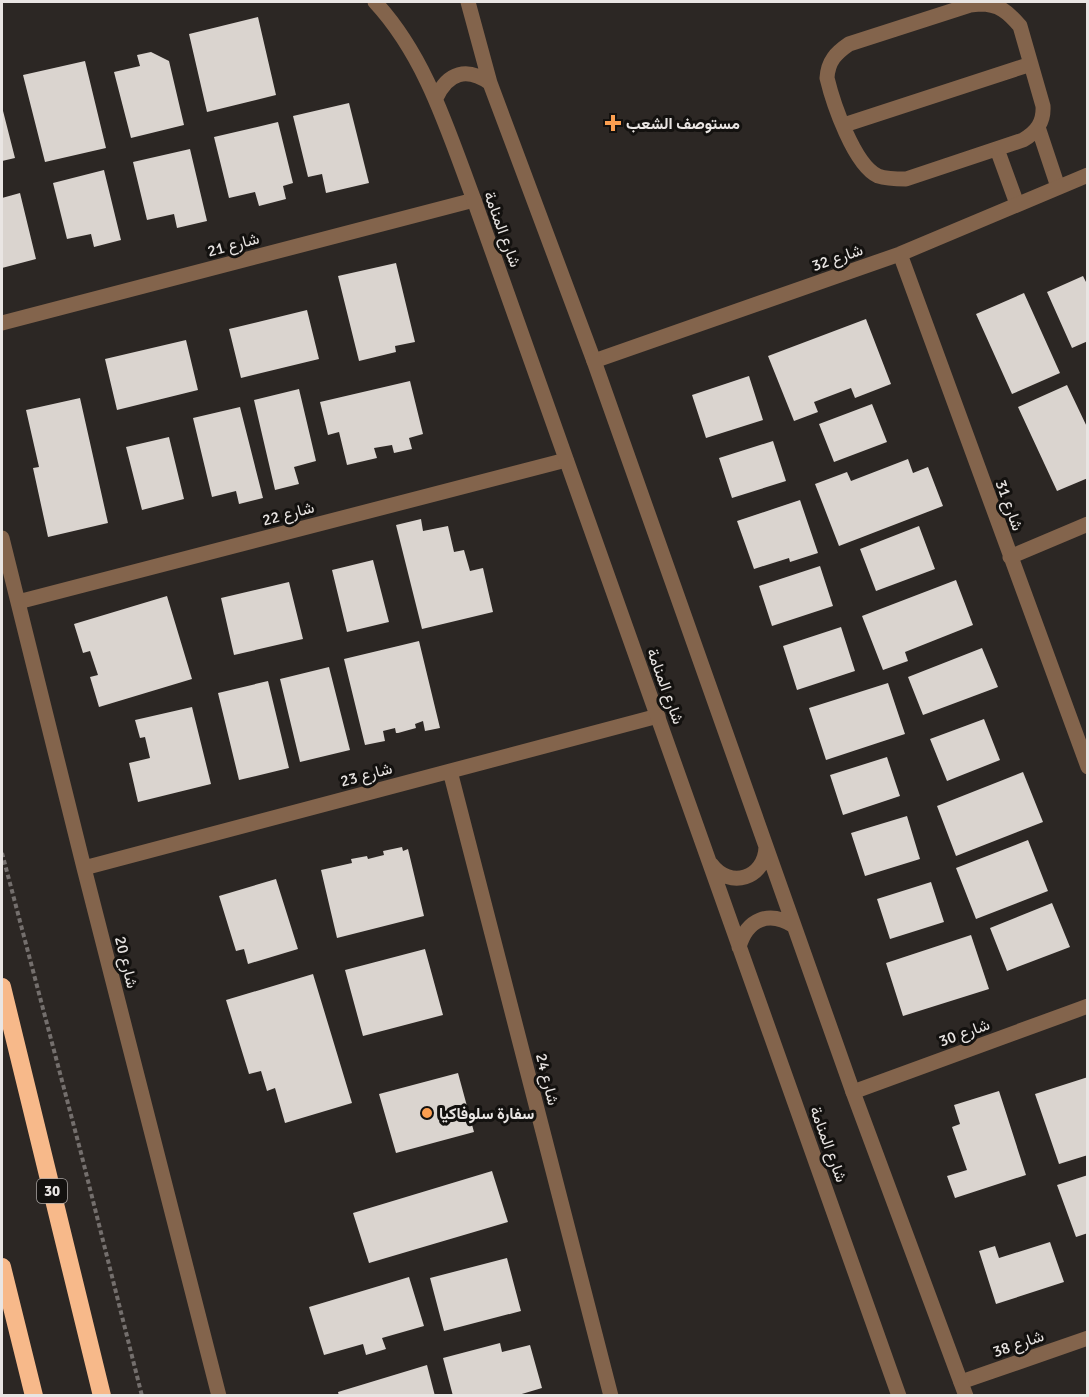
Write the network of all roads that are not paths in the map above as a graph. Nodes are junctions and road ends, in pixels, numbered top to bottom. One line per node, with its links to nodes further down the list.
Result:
1 (375, 2): 5 (street, شارع المنامة)
2 (468, 2): 4 (street)
3 (1031, 64): 6 (street); 6 (street); 7 (street)
4 (490, 83): 5 (street); 15 (street)
5 (436, 98): 11 (street, شارع المنامة)
6 (844, 125): 8 (street)
7 (1038, 127): 8 (street); 10 (street)
8 (997, 149): 12 (street)
9 (1088, 175): 10 (street, شارع 32)
10 (1058, 187): 12 (street, شارع 32)
11 (474, 200): 14 (street, شارع 21); 16 (street, شارع المنامة)
12 (1017, 204): 13 (street, شارع 32)
13 (900, 254): 15 (street, شارع 32); 19 (street, شارع 31)
14 (2, 323)
15 (594, 361): 24 (street)
16 (566, 460): 20 (street, شارع 22); 21 (street, شارع المنامة)
17 (1088, 524): 19 (street)
18 (2, 538): 20 (street, شارع 20)
19 (1010, 557): 22 (street, شارع 31)
20 (18, 602): 26 (street, شارع 20)
21 (658, 716): 23 (street, شارع 23); 25 (street, شارع المنامة)
22 (1088, 767)
23 (450, 771): 26 (street, شارع 23); 38 (street, شارع 24)
24 (766, 846): 25 (street); 27 (street)
25 (709, 859): 28 (street, شارع المنامة)
26 (84, 868): 37 (street, شارع 20)
27 (794, 926): 28 (street); 31 (street)
28 (739, 947): 39 (street, شارع المنامة)
29 (2, 987): 36 (highway, 30)
30 (1088, 1006): 31 (street, شارع 30)
31 (853, 1092): 34 (street)
32 (2, 1267): 35 (highway)
33 (1088, 1338): 34 (street, شارع 38)
34 (964, 1389)
35 (34, 1395)
36 (102, 1395)
37 (219, 1395)
38 (611, 1395)
39 (899, 1395)

